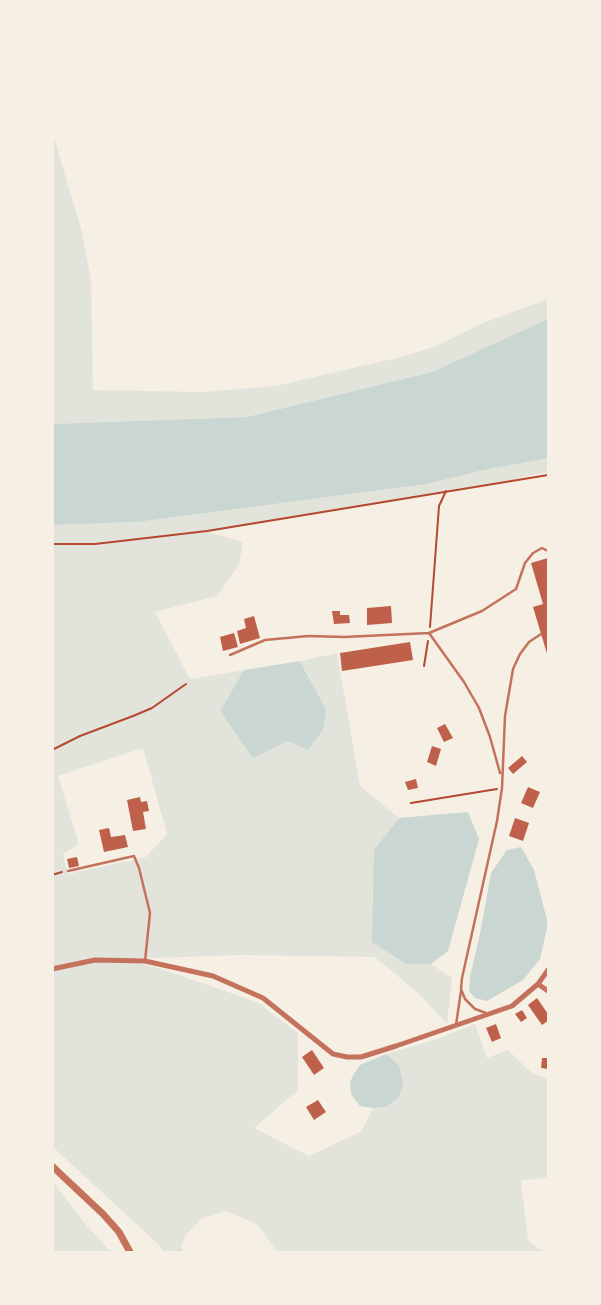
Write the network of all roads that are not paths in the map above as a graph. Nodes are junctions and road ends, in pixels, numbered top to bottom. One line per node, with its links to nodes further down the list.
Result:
1 (548, 550): 2 (lane)
2 (429, 633): 4 (lane); 5 (lane)
3 (541, 634): 5 (lane)
4 (230, 655)
5 (502, 777): 11 (lane)
6 (68, 871): 7 (lane)
7 (146, 961): 8 (street); 14 (street)
8 (52, 969)
9 (548, 970): 10 (street)
10 (538, 984): 12 (street); 13 (street)
11 (461, 989): 13 (lane); 14 (lane)
12 (548, 991)
13 (490, 1014): 14 (street)
14 (456, 1026)
15 (52, 1166): 16 (street)
16 (130, 1252)

